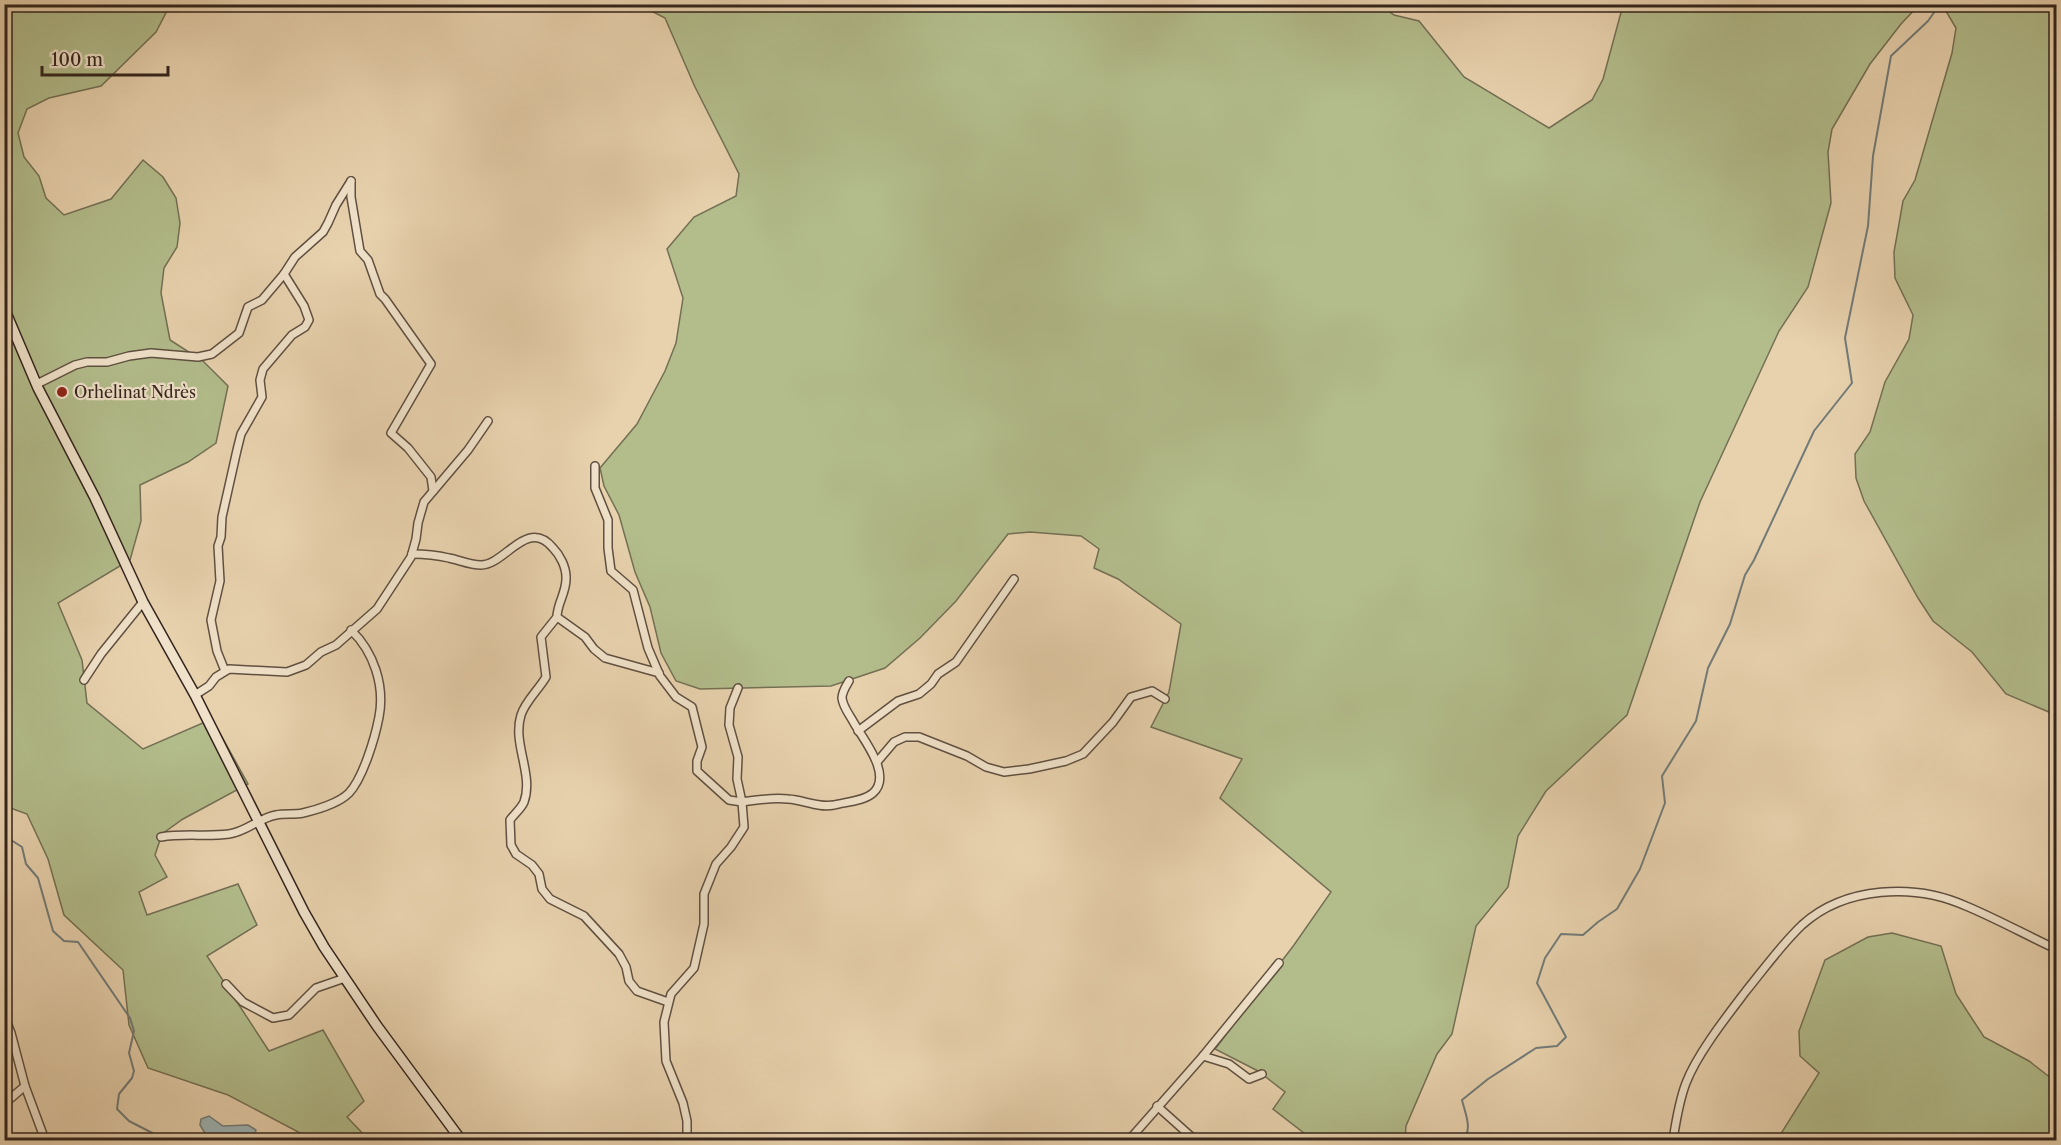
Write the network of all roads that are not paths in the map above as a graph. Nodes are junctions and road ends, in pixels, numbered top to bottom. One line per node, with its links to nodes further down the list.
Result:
1 (285, 274): 3 (street); 6 (street); 12 (street)
2 (4, 308): 3 (main road)
3 (37, 384): 9 (main road)
4 (488, 422): 6 (street)
5 (595, 466): 13 (street)
6 (433, 491): 7 (street)
7 (412, 554): 10 (street); 11 (street)
8 (1014, 579): 19 (street)
9 (143, 602): 14 (street); 17 (main road)
10 (557, 617): 13 (street); 28 (street)
11 (351, 630): 12 (street); 22 (street)
12 (225, 671): 17 (street)
13 (659, 673): 21 (street)
14 (84, 680)
15 (849, 681): 19 (street)
16 (738, 688): 21 (street)
17 (195, 695): 22 (main road)
18 (1165, 699): 20 (street)
19 (858, 731): 20 (street)
20 (877, 762): 21 (street)
21 (742, 802): 28 (street)
22 (258, 821): 23 (street); 26 (main road)
23 (161, 837)
24 (2056, 949): 40 (street)
25 (1279, 963): 30 (street)
26 (345, 978): 27 (street); 36 (main road)
27 (226, 984)
28 (668, 1002): 37 (street)
29 (4, 1015): 32 (street)
30 (1203, 1056): 31 (street); 34 (street)
31 (1262, 1074)
32 (25, 1086): 33 (street); 35 (street)
33 (4, 1104)
34 (1157, 1106): 38 (street); 39 (street)
35 (45, 1140)
36 (460, 1140)
37 (687, 1140)
38 (1129, 1140)
39 (1195, 1140)
40 (1673, 1140)

